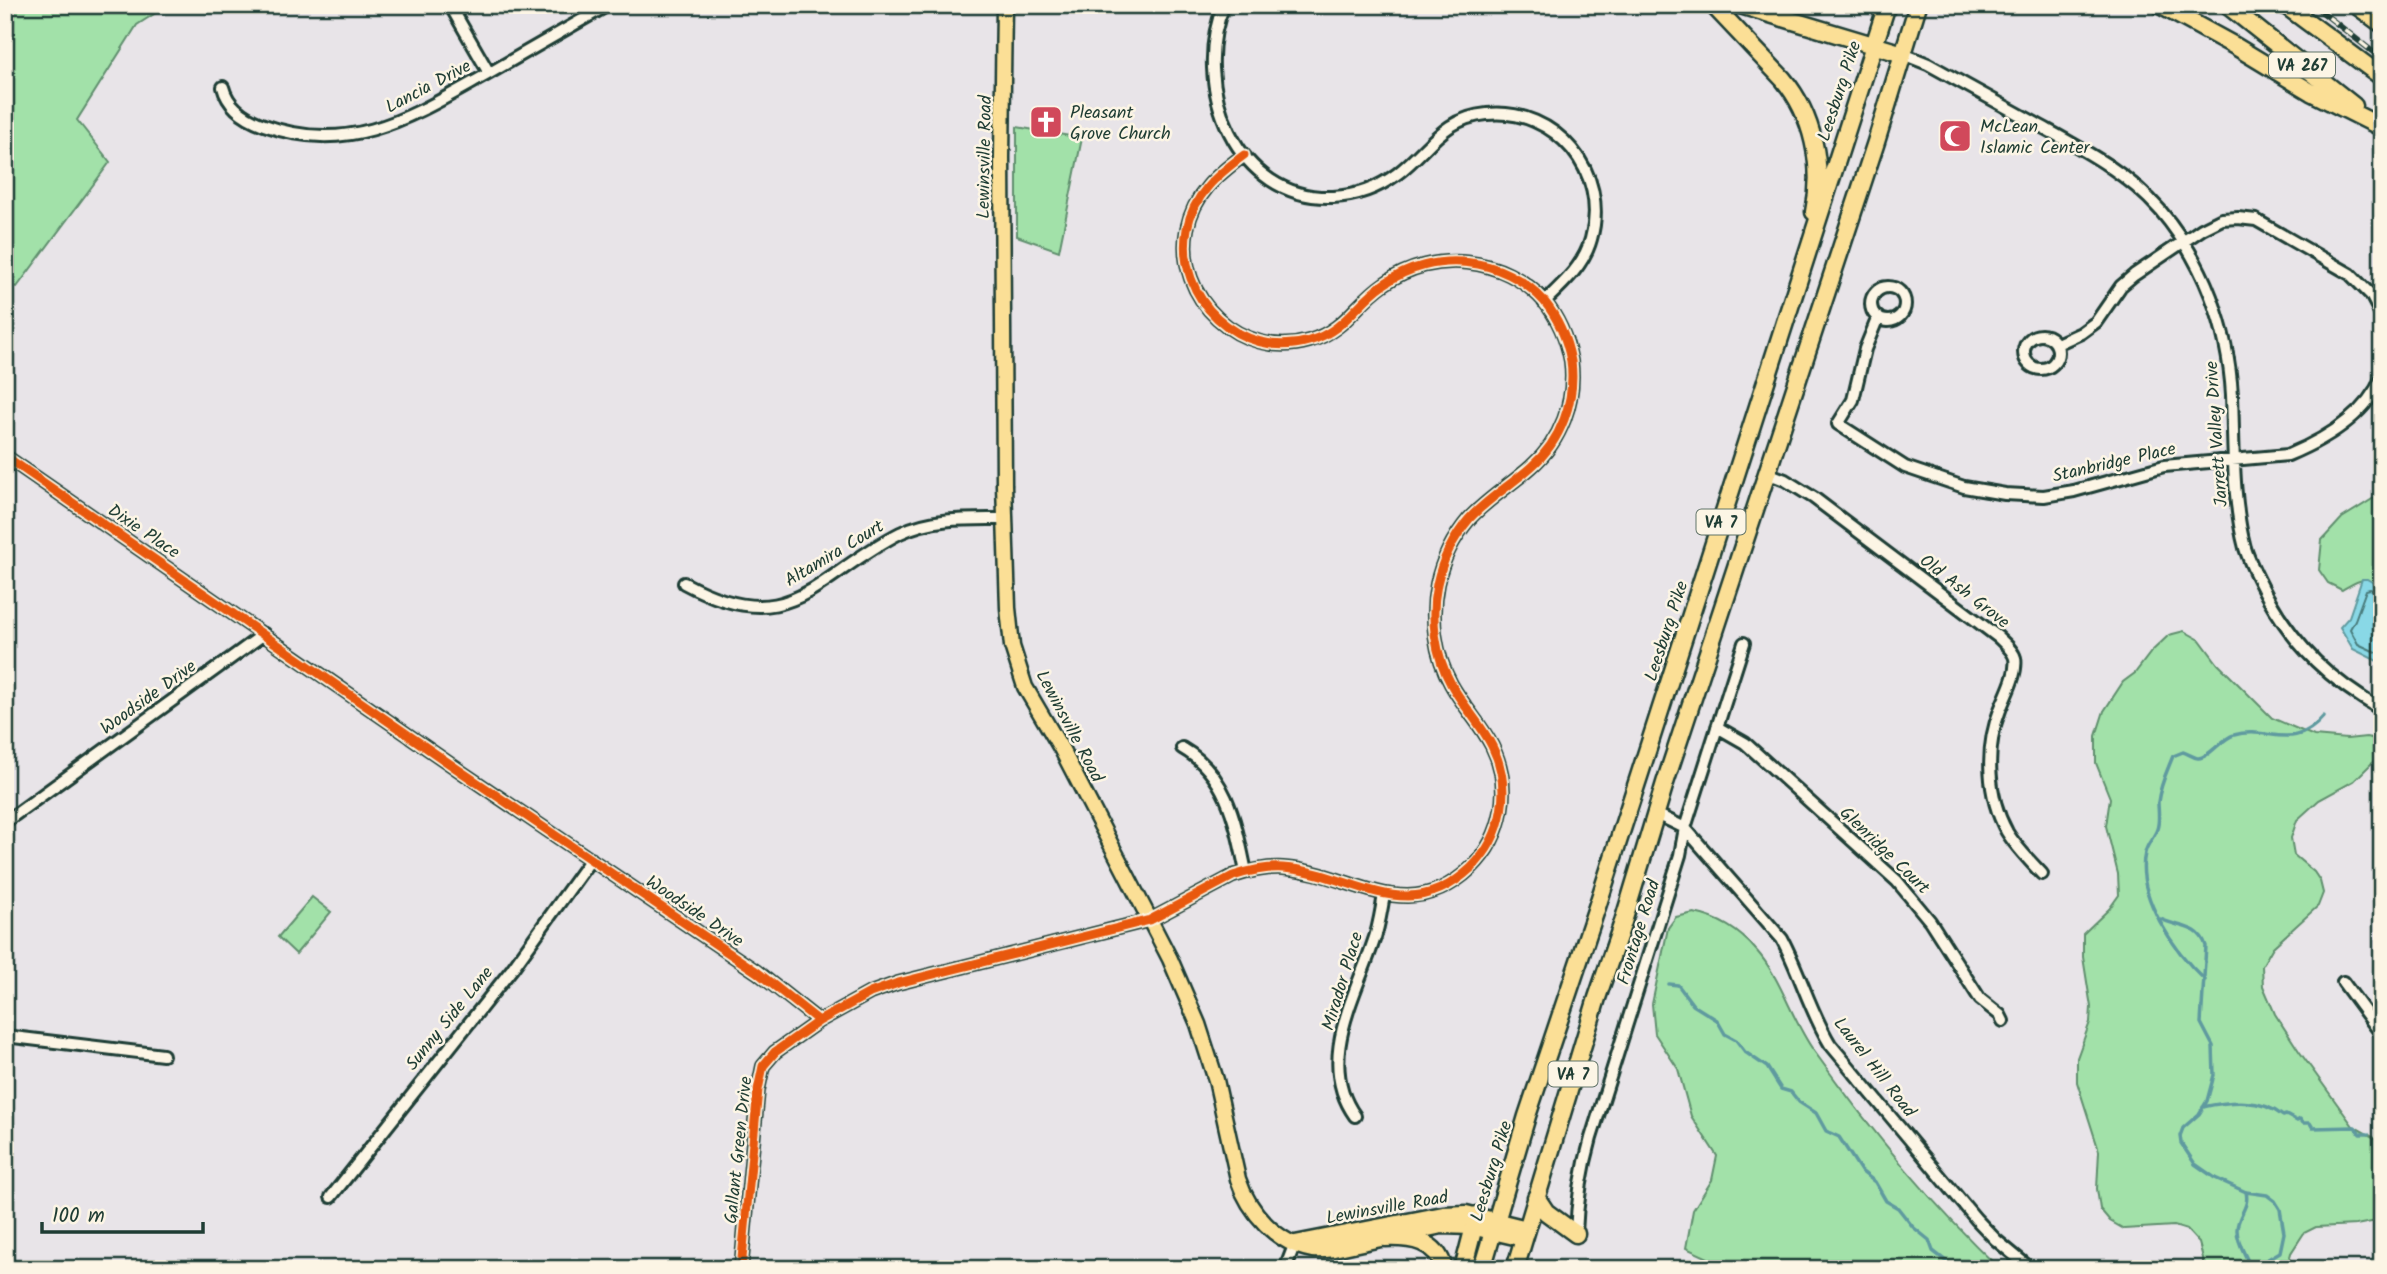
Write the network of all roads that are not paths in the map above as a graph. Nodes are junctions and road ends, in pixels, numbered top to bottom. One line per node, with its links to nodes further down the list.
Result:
1 (450, 5): 16 (street)
2 (608, 5): 16 (street, Lancia Drive)
3 (1004, 5): 31 (main road, Lewinsville Road)
4 (1224, 5): 20 (street)
5 (1713, 5): 22 (highway)
6 (1740, 5): 14 (highway)
7 (1887, 5): 14 (highway, Leesburg Pike / VA 7)
8 (1918, 5): 15 (highway, VA 7)
9 (2160, 5): 19 (highway)
10 (2227, 5): 19 (highway, VA 267)
11 (2285, 5): 17 (highway)
12 (2356, 5): 13 (highway)
13 (2382, 24)
14 (1875, 44): 15 (highway); 22 (highway, Leesburg Pike / VA 7)
15 (1903, 54): 21 (street, Jarrett Valley Drive); 30 (highway, VA 7)
16 (489, 73): 18 (street, Lancia Drive)
17 (2382, 78)
18 (223, 87)
19 (2379, 127)
20 (1244, 155): 23 (street); 23 (street)
21 (2183, 242): 24 (street); 26 (street); 29 (street, Jarrett Valley Drive)
22 (1802, 268): 56 (highway, Leesburg Pike / VA 7)
23 (1545, 302): 44 (street)
24 (2382, 316)
25 (1878, 317): 29 (street, Stanbridge Place)
26 (2056, 344)
27 (2382, 377): 29 (street)
28 (5, 456): 33 (street, Dixie Place)
29 (2235, 461): 35 (street, Jarrett Valley Drive)
30 (1766, 473): 38 (highway, VA 7); 43 (street, Old Ash Grove)
31 (1004, 519): 32 (street, Altamira Court); 45 (main road, Lewinsville Road)
32 (684, 583)
33 (264, 634): 39 (street, Woodside Drive); 41 (street, Woodside Drive)
34 (1744, 643): 36 (street, Frontage Road)
35 (2382, 710)
36 (1717, 727): 40 (street, Frontage Road); 48 (street, Glenridge Court)
37 (1182, 748): 42 (street)
38 (1656, 814): 40 (street, Laurel Hill Road); 54 (highway, VA 7)
39 (5, 822)
40 (1685, 828): 58 (street, Frontage Road); 67 (street, Laurel Hill Road)
41 (591, 859): 47 (street, Woodside Drive); 53 (street, Sunny Side Lane)
42 (1246, 872): 44 (street); 45 (street)
43 (2042, 874)
44 (1384, 895): 52 (street, Mirador Place)
45 (1150, 920): 47 (street); 60 (main road, Lewinsville Road)
46 (2343, 982): 49 (street)
47 (820, 1021): 61 (street, Gallant Green Drive)
48 (2003, 1021)
49 (2382, 1035)
50 (5, 1036): 51 (street)
51 (163, 1055)
52 (1355, 1116)
53 (331, 1197)
54 (1536, 1197): 57 (highway, VA 7); 58 (highway)
55 (1476, 1222): 56 (main road, Lewinsville Road); 59 (main road, Lewinsville Road); 60 (main road, Lewinsville Road); 64 (highway)
56 (1494, 1226): 57 (main road, Lewinsville Road); 65 (highway, Leesburg Pike / VA 7)
57 (1525, 1234): 66 (highway, VA 7)
58 (1576, 1234)
59 (1385, 1238): 60 (main road, Lewinsville Road); 63 (highway)
60 (1295, 1243): 62 (street)
61 (741, 1269)
62 (1285, 1269)
63 (1444, 1269)
64 (1463, 1269)
65 (1482, 1269)
66 (1515, 1269)
67 (2031, 1269)

